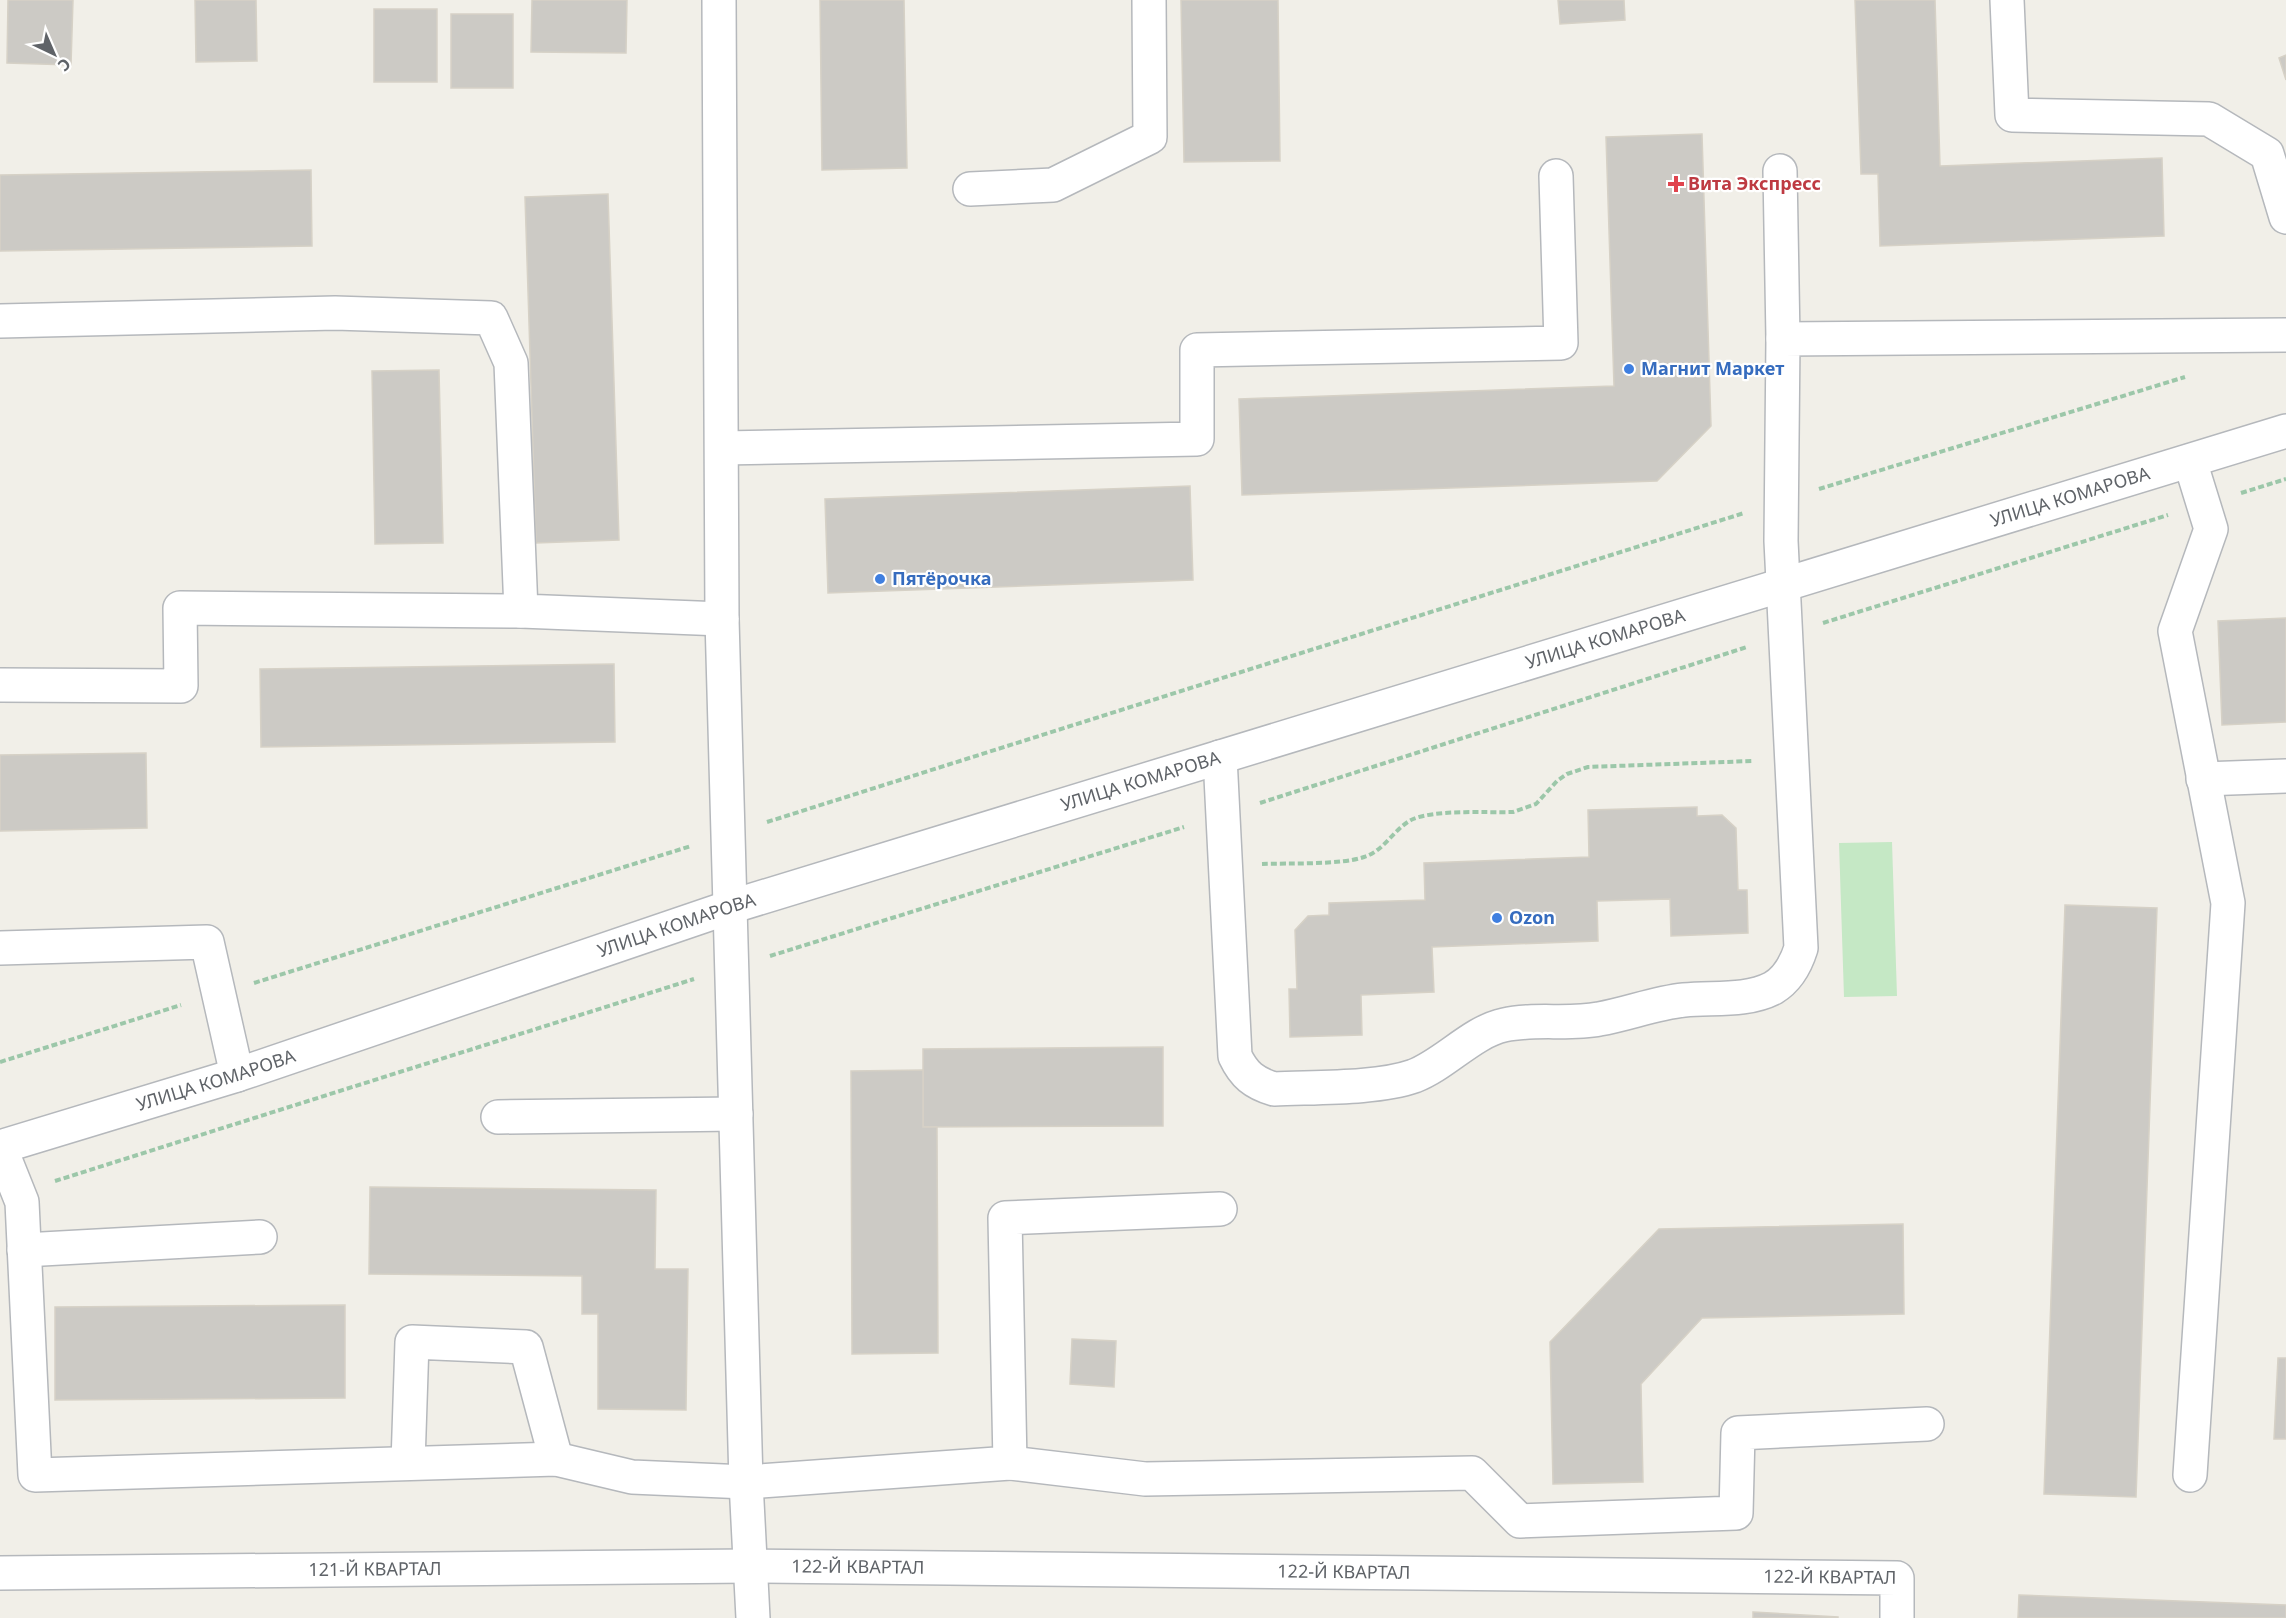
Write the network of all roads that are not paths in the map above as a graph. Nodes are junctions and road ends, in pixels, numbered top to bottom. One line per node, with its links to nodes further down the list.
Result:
1 (719, 0): 12 (street)
2 (1149, 0): 6 (street)
3 (2007, 0): 7 (street)
4 (1780, 171): 10 (street)
5 (1556, 177): 12 (street)
6 (970, 189)
7 (2286, 217)
8 (0, 321): 15 (street)
9 (2286, 335): 10 (street)
10 (1783, 339): 14 (street)
11 (2286, 431): 13 (street, УЛИЦА КОМАРОВА)
12 (722, 448): 16 (street)
13 (2190, 460): 14 (street, УЛИЦА КОМАРОВА); 20 (street)
14 (1784, 585): 18 (street, УЛИЦА КОМАРОВА); 18 (street)
15 (522, 611): 16 (street); 17 (street)
16 (722, 619): 21 (street)
17 (0, 685)
18 (1220, 757): 21 (street, УЛИЦА КОМАРОВА)
19 (2286, 776): 20 (street)
20 (2203, 779): 34 (street)
21 (730, 907): 23 (street, УЛИЦА КОМАРОВА); 24 (street)
22 (0, 948): 23 (street)
23 (237, 1075): 26 (street, УЛИЦА КОМАРОВА)
24 (736, 1114): 25 (street); 35 (street)
25 (498, 1117)
26 (0, 1147): 29 (street)
27 (1220, 1209): 33 (street)
28 (260, 1237): 29 (street)
29 (24, 1250): 32 (street)
30 (1927, 1424): 33 (street)
31 (556, 1459): 32 (street); 32 (street); 35 (street)
32 (408, 1463)
33 (1010, 1463): 35 (street)
34 (2190, 1475)
35 (746, 1482): 36 (street)
36 (750, 1566): 37 (street, 121-Й КВАРТАЛ); 38 (street); 39 (street, 122-Й КВАРТАЛ)
37 (0, 1574)
38 (753, 1618)
39 (1897, 1618)

